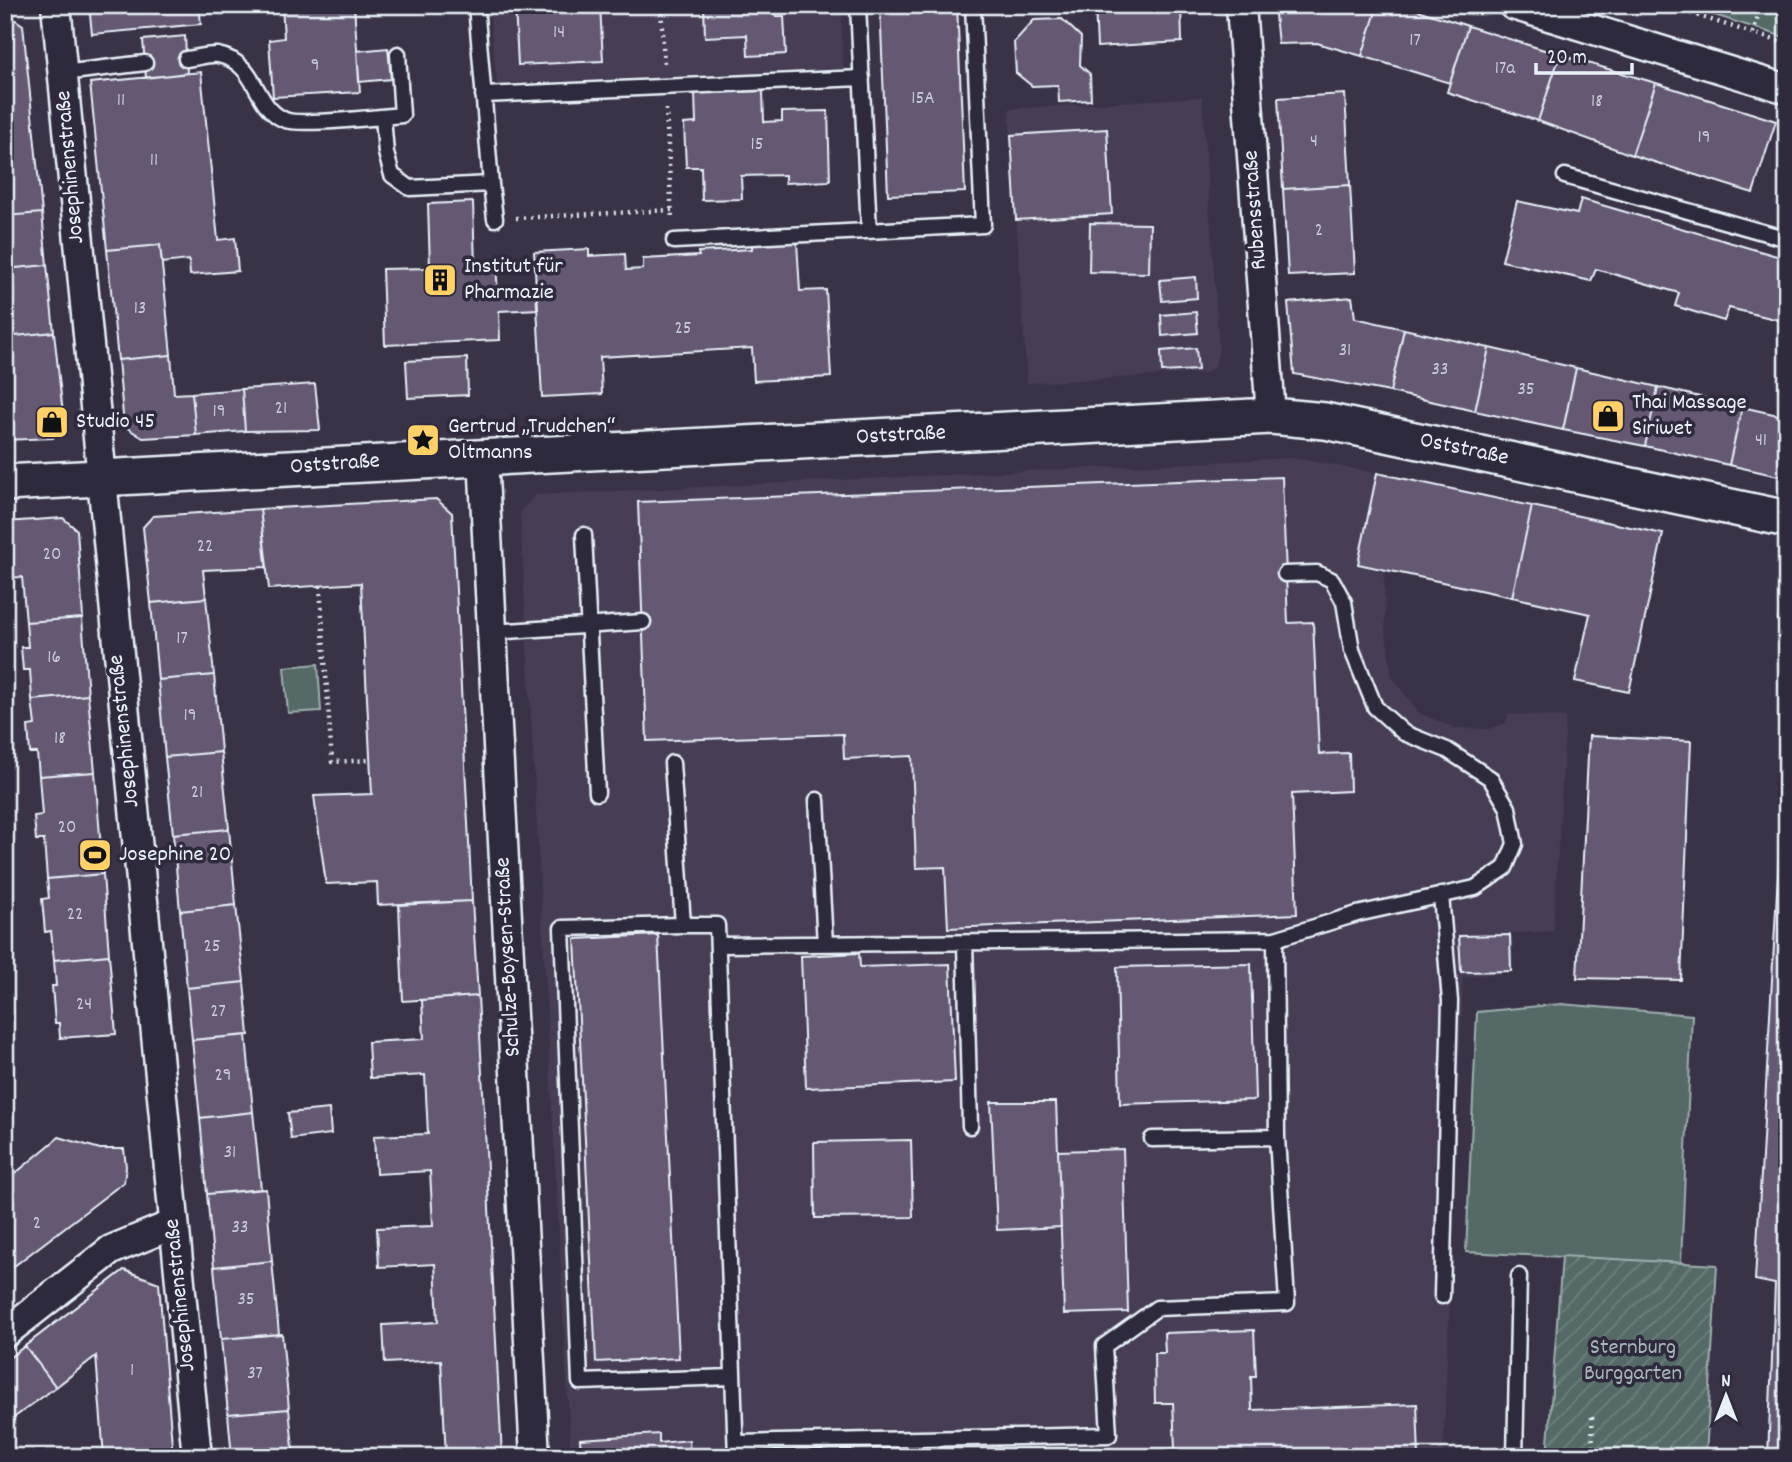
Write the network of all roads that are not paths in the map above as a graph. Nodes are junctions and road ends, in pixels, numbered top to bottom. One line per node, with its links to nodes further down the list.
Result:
1 (56, 5): 10 (street, Josephinenstraße)
2 (476, 5): 13 (lane)
3 (858, 5): 11 (lane)
4 (973, 5): 18 (lane)
5 (1241, 5): 21 (street, Rubensstraße)
6 (1513, 5): 12 (street)
7 (398, 54): 14 (lane)
8 (186, 59): 14 (lane)
9 (145, 63): 10 (lane)
10 (63, 73): 23 (street, Josephinenstraße)
11 (862, 78): 13 (lane); 18 (lane)
12 (1787, 89)
13 (483, 96): 16 (lane)
14 (383, 117): 16 (lane)
15 (1565, 176): 19 (lane)
16 (491, 184): 17 (lane)
17 (495, 219)
18 (869, 231): 20 (lane)
19 (1787, 239)
20 (674, 241)
21 (1271, 416): 22 (street, Oststraße); 25 (street, Oststraße)
22 (483, 457): 23 (street, Oststraße); 30 (street, Schulze-Boysen-Straße)
23 (100, 478): 24 (street, Oststraße); 43 (street, Josephinenstraße)
24 (5, 483)
25 (1787, 519)
26 (584, 535): 29 (lane)
27 (1286, 575): 34 (lane)
28 (643, 622): 29 (lane)
29 (588, 627): 30 (lane); 32 (lane)
30 (492, 632): 50 (street, Schulze-Boysen-Straße)
31 (672, 763): 35 (lane)
32 (597, 793)
33 (817, 800): 38 (lane)
34 (1441, 895): 36 (lane); 45 (lane)
35 (683, 925): 39 (lane); 47 (lane)
36 (1275, 939): 37 (lane); 41 (lane)
37 (965, 943): 38 (lane); 40 (lane)
38 (825, 944): 39 (lane)
39 (718, 945): 47 (lane)
40 (970, 1126)
41 (1277, 1138): 42 (lane); 48 (lane)
42 (1152, 1139)
43 (174, 1224): 46 (street); 49 (street, Josephinenstraße)
44 (1519, 1276): 51 (lane)
45 (1442, 1296)
46 (5, 1333)
47 (733, 1377): 48 (lane)
48 (736, 1450)
49 (197, 1457)
50 (535, 1457)
51 (1515, 1457)

